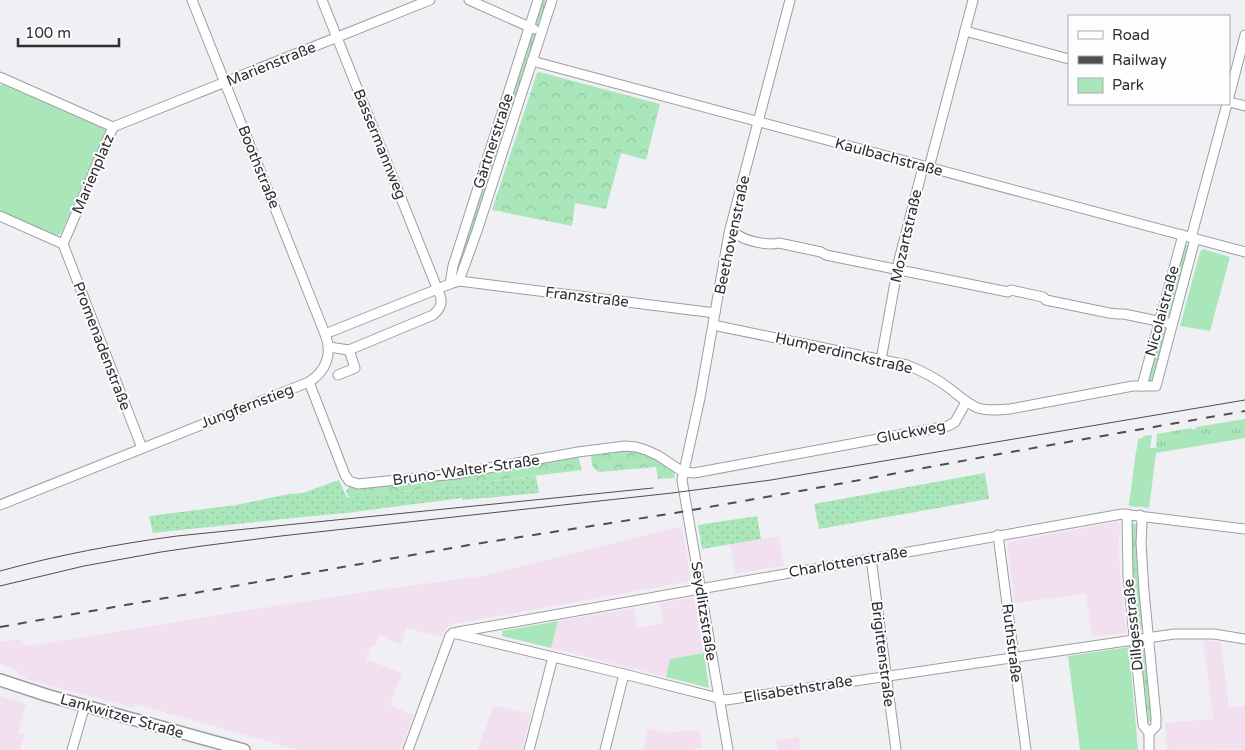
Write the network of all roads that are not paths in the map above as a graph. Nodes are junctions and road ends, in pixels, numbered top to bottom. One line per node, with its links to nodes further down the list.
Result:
1 (192, 0): 17 (street, Boothstraße)
2 (322, 0): 13 (street, Bassermannweg)
3 (430, 0): 13 (street, Marienstraße)
4 (468, 0): 9 (street)
5 (538, 0): 9 (street, Gärtnerstraße)
6 (552, 0): 11 (street, Gärtnerstraße)
7 (790, 0): 22 (street, Beethovenstraße)
8 (973, 0): 10 (street, Mozartstraße)
9 (529, 27): 11 (street); 31 (street, Gärtnerstraße)
10 (965, 31): 14 (street); 24 (street, Mozartstraße)
11 (542, 32): 15 (street, Gärtnerstraße)
12 (1245, 35): 18 (street)
13 (337, 38): 17 (street, Marienstraße); 32 (street, Bassermannweg)
14 (1068, 59)
15 (532, 62): 22 (street, Kaulbachstraße); 31 (street, Gärtnerstraße)
16 (0, 77): 23 (street, Marienplatz)
17 (225, 82): 23 (street, Marienstraße); 37 (street, Boothstraße)
18 (1230, 93)
19 (1230, 103): 21 (street)
20 (1227, 105): 27 (street, Nicolaistraße)
21 (1245, 106)
22 (758, 122): 24 (street, Kaulbachstraße); 26 (street, Beethovenstraße)
23 (113, 127): 28 (street, Marienplatz)
24 (927, 167): 27 (street, Kaulbachstraße); 30 (street, Mozartstraße)
25 (0, 216): 28 (street)
26 (734, 234): 30 (street); 33 (street, Beethovenstraße)
27 (1189, 237): 29 (street, Kaulbachstraße); 34 (street, Nicolaistraße); 35 (street, Nicolaistraße)
28 (63, 244): 45 (street, Promenadenstraße)
29 (1245, 252)
30 (898, 267): 34 (street); 40 (street, Mozartstraße)
31 (454, 282): 32 (street); 33 (street, Franzstraße)
32 (437, 289): 37 (street); 39 (street)
33 (715, 313): 36 (street, Beethovenstraße)
34 (1160, 321): 35 (street); 43 (street, Nicolaistraße)
35 (1172, 324): 43 (street, Nicolaistraße)
36 (713, 325): 40 (street, Humperdinckstraße); 46 (street, Beethovenstraße)
37 (326, 334): 38 (street, Jungfernstieg)
38 (329, 347): 39 (street); 42 (street, Jungfernstieg)
39 (349, 350): 41 (street)
40 (881, 360): 44 (street, Humperdinckstraße)
41 (338, 375)
42 (309, 382): 45 (street, Jungfernstieg); 46 (street, Bruno-Walter-Straße)
43 (1142, 386): 44 (street)
44 (966, 402): 46 (street, Gluckweg)
45 (142, 448): 47 (street, Jungfernstieg)
46 (683, 472): 53 (street, Seydlitzstraße)
47 (0, 505)
48 (1127, 514): 49 (street, Charlottenstraße); 51 (street, Charlottenstraße); 56 (street, Dillgesstraße)
49 (1140, 515): 50 (street, Charlottenstraße); 55 (street, Dillgesstraße)
50 (1245, 529)
51 (998, 535): 52 (street, Charlottenstraße); 59 (street, Ruthstraße)
52 (871, 558): 53 (street, Charlottenstraße); 61 (street, Brigittenstraße)
53 (701, 588): 54 (street, Charlottenstraße); 63 (street, Seydlitzstraße)
54 (453, 633): 58 (street, Elisabethstraße); 69 (street)
55 (1149, 637): 56 (street, Elisabethstraße); 57 (street, Elisabethstraße); 65 (street, Dillgesstraße)
56 (1135, 639): 59 (street, Elisabethstraße); 65 (street, Dillgesstraße)
57 (1245, 639)
58 (552, 657): 60 (street, Elisabethstraße); 70 (street)
59 (1014, 657): 61 (street, Elisabethstraße); 74 (street, Ruthstraße)
60 (624, 674): 63 (street, Elisabethstraße); 71 (street)
61 (886, 676): 63 (street, Elisabethstraße); 73 (street, Brigittenstraße)
62 (0, 680): 64 (main road, Lankwitzer Straße)
63 (719, 698): 72 (street, Seydlitzstraße)
64 (84, 705): 66 (main road, Lankwitzer Straße); 67 (street)
65 (1149, 733): 75 (street, Dillgesstraße)
66 (217, 746): 68 (main road, Lankwitzer Straße)
67 (72, 750)
68 (244, 750)
69 (408, 750)
70 (529, 750)
71 (605, 750)
72 (728, 750)
73 (896, 750)
74 (1026, 750)
75 (1149, 750)

